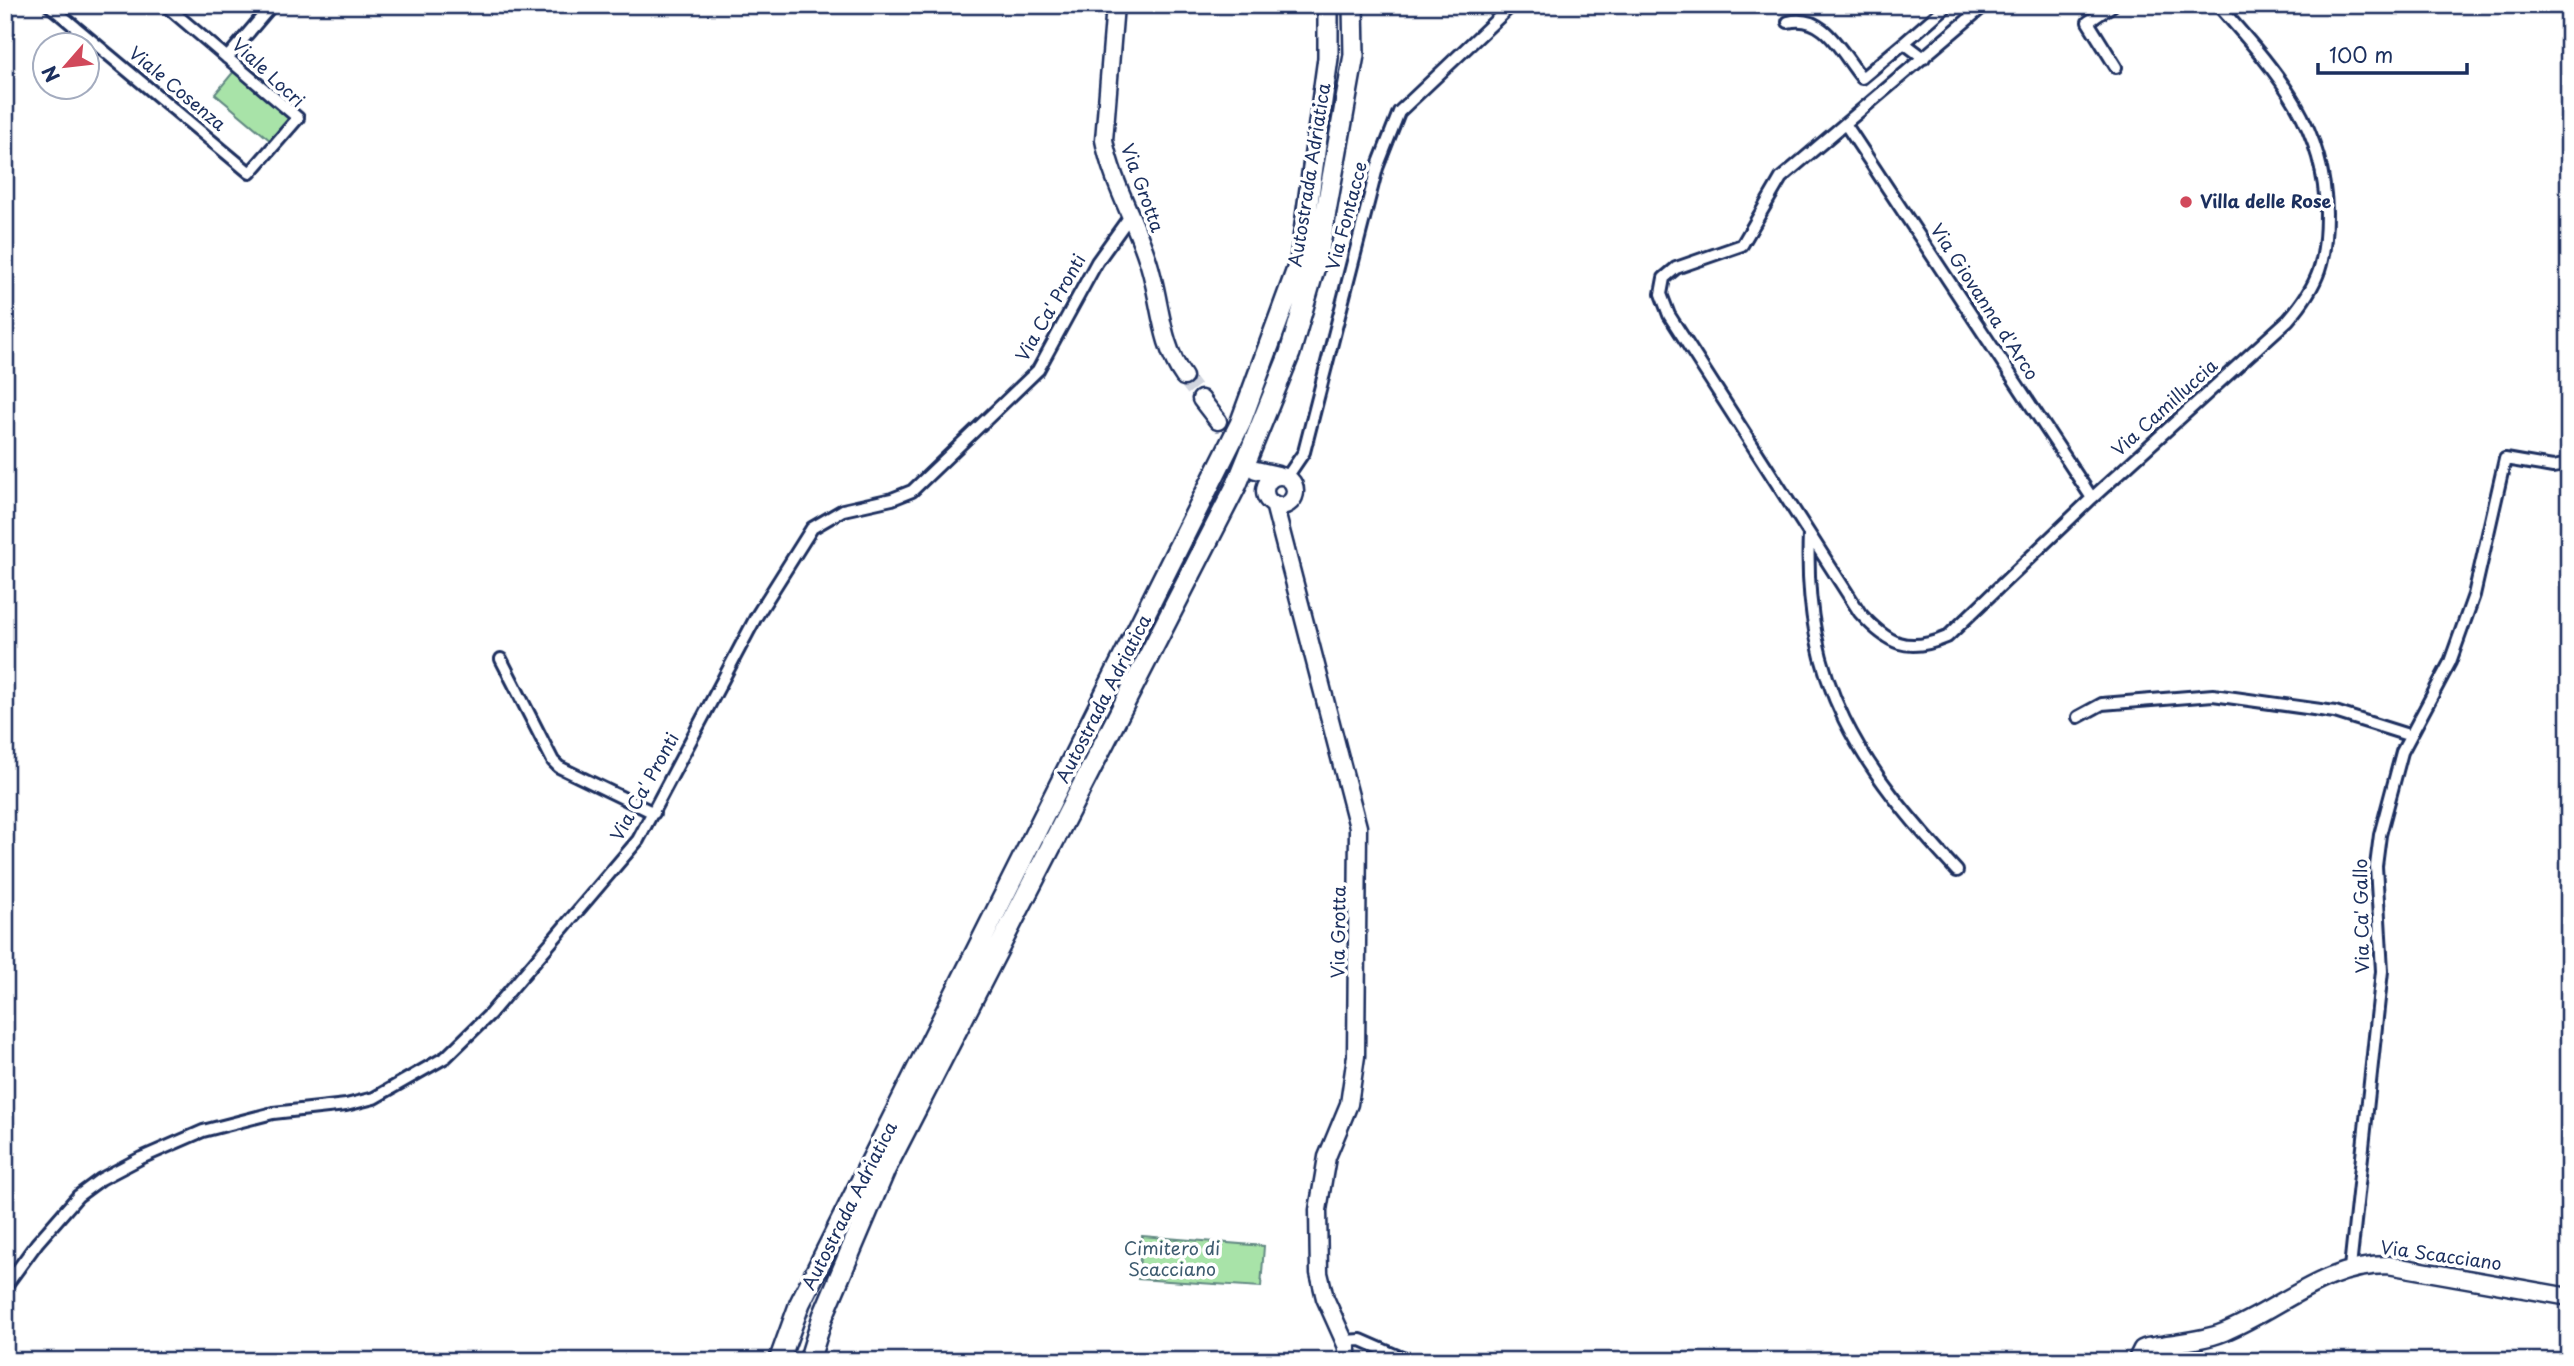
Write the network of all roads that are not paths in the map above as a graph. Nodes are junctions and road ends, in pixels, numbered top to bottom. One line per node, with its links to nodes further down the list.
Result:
1 (48, 5): 18 (street, Viale Cosenza)
2 (165, 5): 14 (street, Viale Locri)
3 (272, 5): 14 (street)
4 (1115, 5): 19 (street, Via Grotta)
5 (1328, 5): 40 (highway, Autostrada Adriatica)
6 (1353, 5): 41 (highway, Autostrada Adriatica)
7 (1512, 5): 24 (street, Via Fontacce)
8 (1948, 5): 13 (street)
9 (1985, 5): 15 (street, Via Camilluccia)
10 (2113, 5): 16 (street)
11 (2218, 5): 25 (street, Via Camilluccia)
12 (1788, 22): 13 (street)
13 (1904, 43): 15 (street)
14 (227, 58): 18 (street, Viale Locri)
15 (1924, 58): 17 (street, Via Camilluccia)
16 (2116, 67)
17 (1846, 125): 25 (street, Via Giovanna d'Arco); 27 (street, Via Camilluccia)
18 (250, 173)
19 (1130, 216): 20 (street, Via Grotta); 31 (street, Via Ca' Pronti)
20 (1184, 377)
21 (1201, 399): 22 (street)
22 (1218, 421)
23 (2569, 464): 30 (street, Via Ca' Gallo)
24 (1282, 476): 26 (street); 26 (street)
25 (2092, 498): 27 (street, Via Camilluccia)
26 (1274, 505): 37 (street, Via Grotta)
27 (1809, 534): 32 (street)
28 (501, 659): 31 (street)
29 (2078, 717): 30 (street)
30 (2409, 735): 33 (street, Via Ca' Gallo)
31 (654, 813): 34 (street, Via Ca' Pronti)
32 (1957, 872)
33 (2350, 1268): 35 (street, Via Scacciano); 36 (street, Via Scacciano)
34 (5, 1287)
35 (2569, 1297)
36 (2197, 1339): 38 (street, Via Scacciano); 44 (street, Via Scacciano)
37 (1344, 1341): 42 (street, Via Grotta); 43 (street)
38 (2154, 1346): 39 (street, Via Scacciano); 44 (street, Via Scacciano)
39 (2136, 1360)
40 (779, 1361)
41 (810, 1361)
42 (1347, 1361)
43 (1409, 1361)
44 (2171, 1361)

